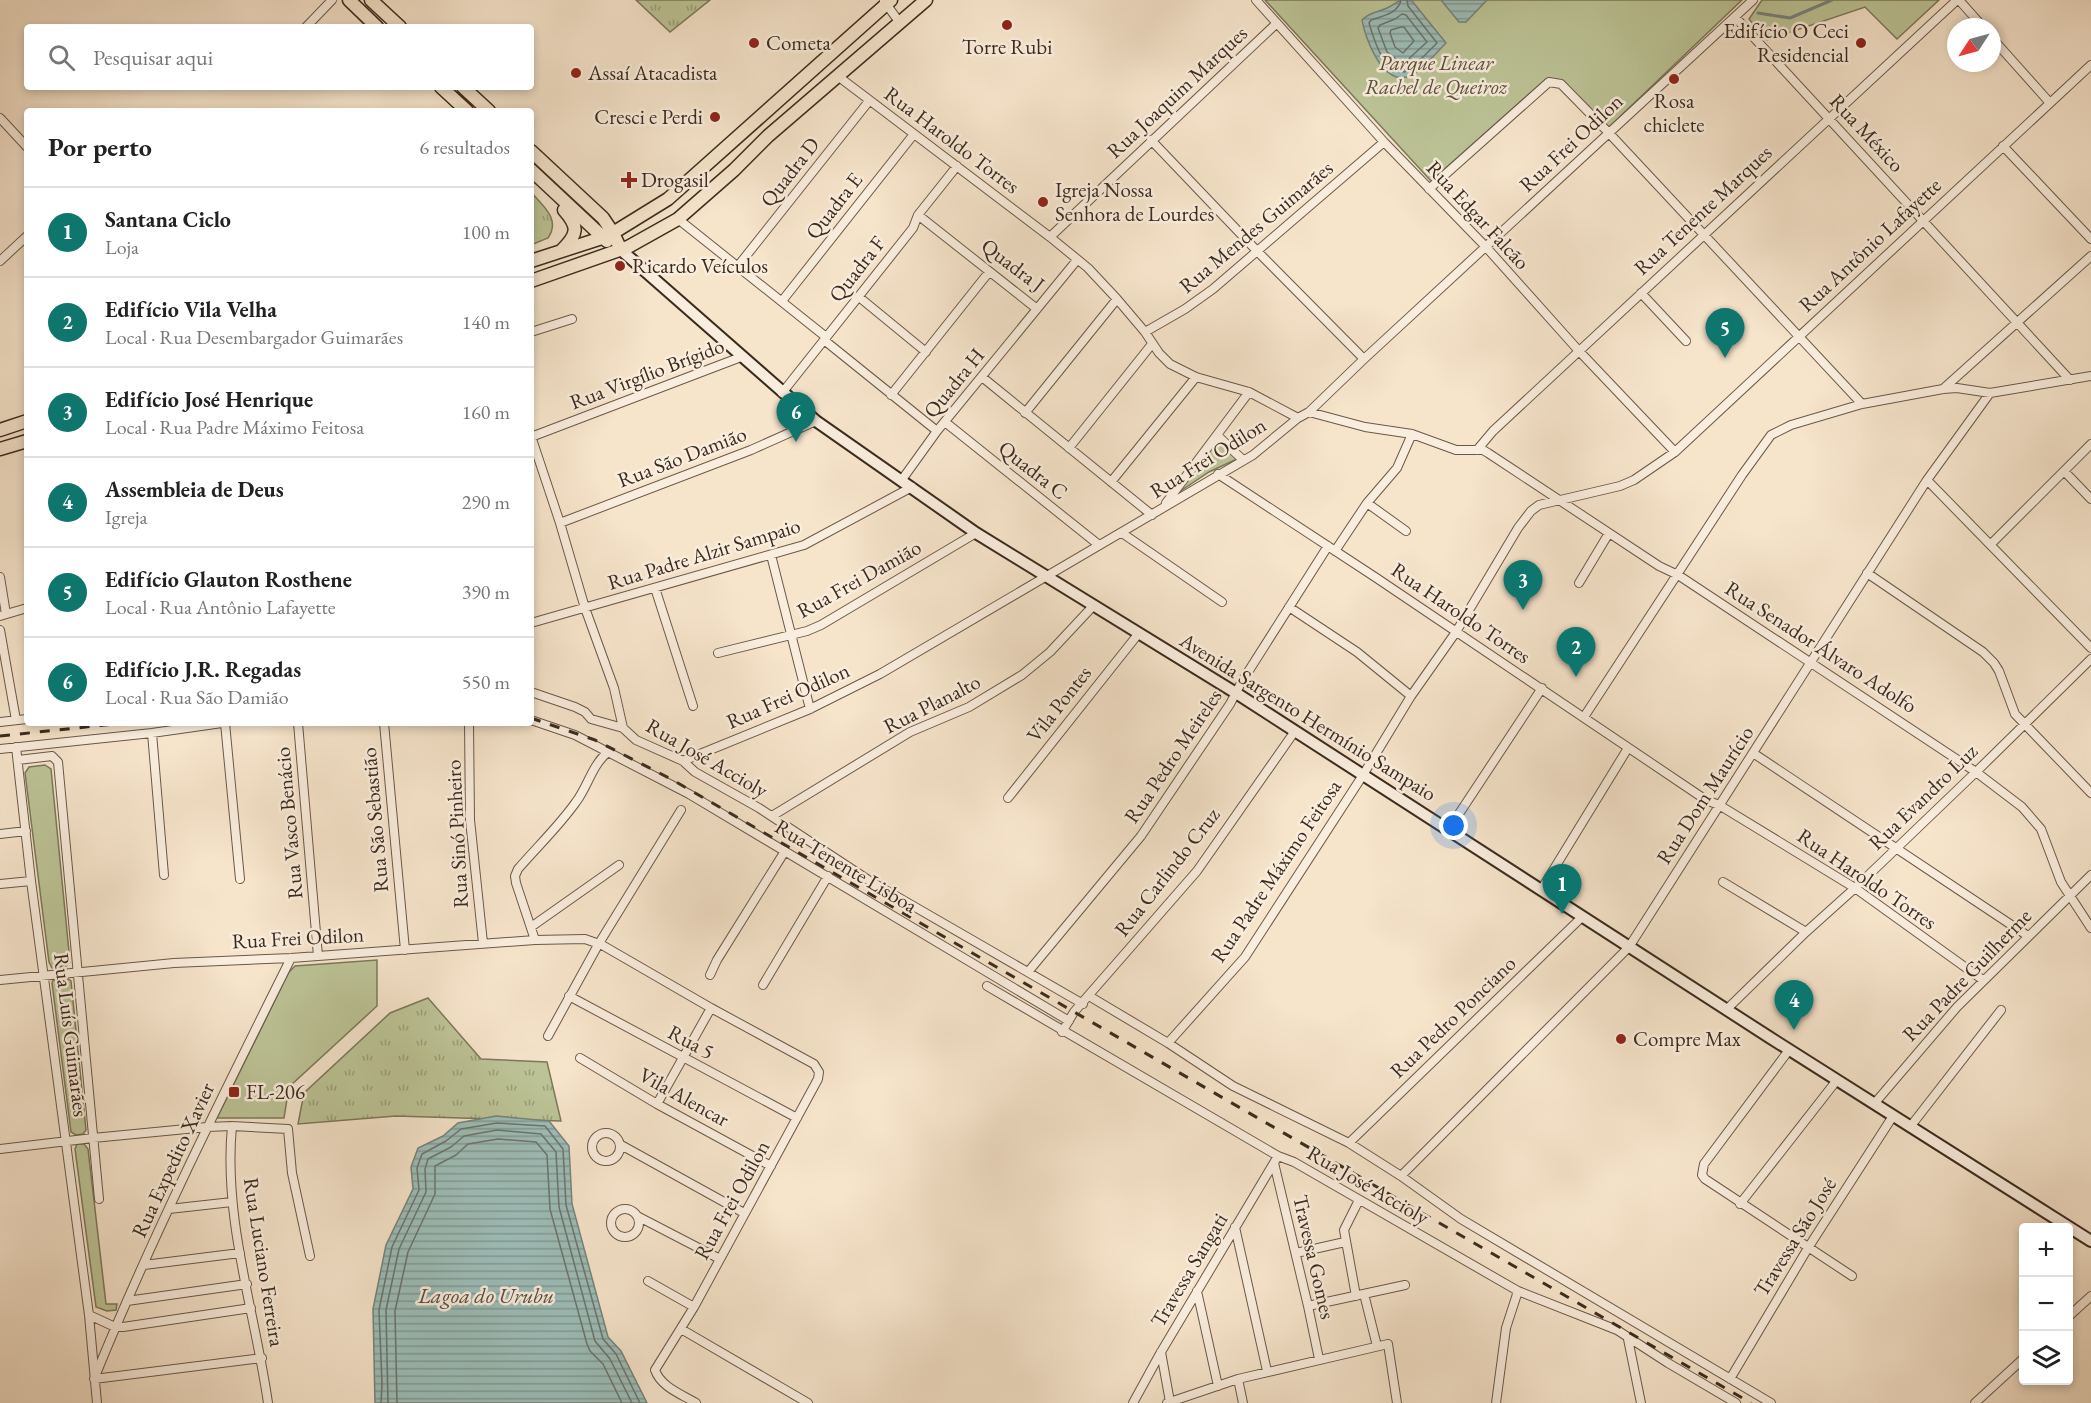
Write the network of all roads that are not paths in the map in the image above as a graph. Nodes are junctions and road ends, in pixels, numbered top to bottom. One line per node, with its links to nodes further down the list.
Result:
1 (332, 0): 13 (street)
2 (349, 0): 14 (main road)
3 (371, 0): 15 (main road)
4 (926, 0): 12 (main road)
5 (1256, 0): 11 (street, Rua Edgar Falcão)
6 (1753, 0): 9 (street, Rua Frei Odilon)
7 (1958, 0): 10 (street); 26 (street, Rua Tenente Marques)
8 (887, 1): 12 (street); 41 (main road)
9 (1735, 17): 26 (street, Rua México); 27 (street, Rua Frei Odilon)
10 (1975, 18)
11 (1276, 22): 29 (street, Rua Joaquim Marques); 30 (street, Rua Edgar Falcão)
12 (900, 23): 18 (main road)
13 (309, 24)
14 (374, 24)
15 (396, 24)
16 (2001, 48): 22 (street)
17 (2091, 65): 22 (street, Rua Antônio Lafayette)
18 (839, 77): 21 (street, Rua Haroldo Torres); 38 (main road)
19 (444, 90): 23 (main road)
20 (466, 90): 24 (main road)
21 (869, 101): 28 (street, Rua Haroldo Torres); 53 (street, Quadra D)
22 (2050, 103): 32 (street, Rua Antônio Lafayette)
23 (464, 108)
24 (486, 108)
25 (0, 118): 31 (street)
26 (1829, 118): 39 (street, Rua México); 40 (street, Rua Tenente Marques)
27 (1608, 132): 36 (street); 40 (street); 45 (street, Rua Frei Odilon)
28 (914, 134): 34 (street, Rua Haroldo Torres); 59 (street, Quadra E)
29 (1151, 140): 42 (street, Rua Joaquim Marques); 48 (street)
30 (1384, 142): 36 (street, Rua Edgar Falcão); 48 (street, Rua Mendes Guimarães)
31 (24, 144)
32 (2003, 146): 39 (street, Rua Antônio Lafayette); 44 (street)
33 (534, 154): 41 (main road, Avenida Sargento Hermínio Sampaio)
34 (957, 166): 37 (street, Quadra F); 42 (street, Rua Haroldo Torres)
35 (534, 173): 41 (main road, Avenida Sargento Hermínio Sampaio); 47 (main road)
36 (1429, 189): 45 (street, Rua Edgar Falcão)
37 (918, 215): 54 (street, Quadra J); 57 (street, Quadra F)
38 (678, 219): 46 (main road); 53 (street)
39 (1923, 219): 62 (street, Rua México); 65 (street, Rua Antônio Lafayette)
40 (1703, 234): 56 (street, Rua Tenente Marques); 65 (street)
41 (608, 235): 46 (main road, Avenida Sargento Hermínio Sampaio); 47 (main road)
42 (1050, 237): 51 (street, Rua Haroldo Torres)
43 (24, 239): 52 (street)
44 (2091, 239)
45 (1486, 247): 69 (street, Rua Edgar Falcão); 72 (street, Rua Frei Odilon)
46 (621, 250): 55 (main road); 71 (main road, Avenida Sargento Hermínio Sampaio)
47 (562, 251): 50 (main road)
48 (1258, 252): 64 (street, Rua Mendes Guimarães); 72 (street)
49 (2091, 256): 62 (street)
50 (534, 260)
51 (1077, 260): 58 (street, Rua Haroldo Torres); 60 (street, Quadra J)
52 (0, 261)
53 (738, 266): 59 (street)
54 (989, 272): 60 (street, Quadra J); 70 (street, Quadra H)
55 (534, 280)
56 (1641, 293): 67 (street); 69 (street, Rua Tenente Marques)
57 (859, 297): 66 (street, Quadra F); 70 (street)
58 (1117, 299): 64 (street, Rua Haroldo Torres); 83 (street)
59 (782, 301): 66 (street)
60 (1037, 309): 74 (street, Quadra H)
61 (572, 319): 63 (street)
62 (2018, 323): 76 (street, Rua México); 77 (street)
63 (534, 331)
64 (1145, 332): 68 (street, Rua Haroldo Torres)
65 (1798, 336): 82 (street); 100 (street, Rua Antônio Lafayette)
66 (825, 338): 79 (street, Quadra F); 81 (street)
67 (1686, 341)
68 (1152, 344): 75 (street, Rua Haroldo Torres); 97 (street)
69 (1579, 351): 99 (street, Rua Tenente Marques); 100 (street, Rua Edgar Falcão)
70 (926, 352): 81 (street, Quadra H)
71 (741, 357): 79 (main road, Avenida Sargento Hermínio Sampaio); 92 (street, Rua Virgílio Brígido)
72 (1364, 359): 84 (street, Rua Frei Odilon)
73 (2091, 376): 76 (street)
74 (982, 377): 83 (street); 87 (street, Quadra H)
75 (1196, 377): 78 (street, Rua Haroldo Torres); 106 (street)
76 (2070, 380): 80 (street)
77 (1943, 390): 80 (street); 82 (street)
78 (1249, 392): 85 (street, Rua Haroldo Torres); 93 (street)
79 (783, 393): 86 (main road, Avenida Sargento Hermínio Sampaio)
80 (1990, 393): 104 (street, Rua Dom Maurício)
81 (891, 395): 90 (street)
82 (1863, 404): 123 (street)
83 (1025, 412): 97 (street)
84 (1309, 412): 85 (street, Rua Frei Odilon); 91 (street)
85 (1298, 418): 101 (street, Rua Frei Odilon)
86 (816, 421): 105 (main road, Avenida Sargento Hermínio Sampaio); 113 (street, Rua São Damião)
87 (945, 422): 90 (street, Quadra H); 119 (street, Quadra C)
88 (24, 423): 89 (main road)
89 (0, 430)
90 (937, 431): 105 (street, Quadra H)
91 (1412, 435): 99 (street); 110 (street, Rua Pedro Meireles)
92 (534, 436)
93 (1218, 436): 101 (street); 111 (street)
94 (24, 442): 98 (main road)
95 (2091, 444): 102 (street)
96 (534, 446): 113 (street)
97 (1069, 448): 106 (street)
98 (0, 449)
99 (1478, 450): 109 (street, Rua Senador Álvaro Adolfo)
100 (1675, 452): 109 (street, Rua Padre Máximo Feitosa)
101 (1243, 460): 103 (street, Rua Frei Odilon)
102 (2064, 471): 108 (street); 118 (street)
103 (1218, 474): 111 (street, Rua Frei Odilon); 120 (street, Rua Haroldo Torres)
104 (1927, 480): 118 (street); 122 (street, Rua Dom Maurício)
105 (901, 481): 107 (main road, Avenida Sargento Hermínio Sampaio)
106 (1111, 482): 112 (street)
107 (912, 487): 116 (main road, Avenida Sargento Hermínio Sampaio); 121 (street, Rua Padre Alzir Sampaio)
108 (2091, 499)
109 (1562, 501): 117 (street, Rua Senador Álvaro Adolfo); 136 (street, Rua Padre Máximo Feitosa)
110 (1367, 504): 114 (street); 120 (street, Rua Pedro Meireles)
111 (1163, 507): 112 (street, Rua Frei Odilon)
112 (1152, 515): 115 (street, Rua Frei Odilon)
113 (560, 523): 131 (street)
114 (1406, 531)
115 (1122, 532): 119 (street, Rua Frei Odilon); 128 (street)
116 (976, 533): 125 (main road, Avenida Sargento Hermínio Sampaio); 138 (street, Rua Frei Damião)
117 (1609, 533): 123 (street, Rua Senador Álvaro Adolfo); 126 (street)
118 (1991, 544): 139 (street)
119 (1100, 545): 125 (street, Rua Frei Odilon)
120 (1331, 549): 130 (street, Rua Pedro Meireles); 136 (street, Rua Haroldo Torres)
121 (771, 555): 127 (street, Rua Padre Alzir Sampaio); 138 (street)
122 (1867, 573): 142 (street, Rua Dom Maurício); 154 (street)
123 (1678, 575): 142 (street, Rua Senador Álvaro Adolfo); 149 (street)
124 (0, 577): 133 (street)
125 (1048, 577): 129 (main road, Avenida Sargento Hermínio Sampaio); 148 (street, Rua Frei Odilon)
126 (1579, 583)
127 (655, 588): 131 (street, Rua Padre Alzir Sampaio); 147 (street)
128 (1222, 602)
129 (1094, 605): 137 (main road, Avenida Sargento Hermínio Sampaio); 176 (street, Rua Planalto)
130 (1289, 607): 145 (street, Rua Pedro Meireles); 146 (street)
131 (585, 608): 134 (street, Rua Padre Alzir Sampaio); 160 (street)
132 (24, 609): 133 (street)
133 (3, 615)
134 (534, 622)
135 (0, 630): 151 (street)
136 (1456, 632): 143 (street, Rua Haroldo Torres); 146 (street, Rua Padre Máximo Feitosa)
137 (1139, 633): 145 (main road, Avenida Sargento Hermínio Sampaio); 173 (street, Vila Pontes)
138 (791, 635): 140 (street, Rua Frei Damião); 148 (street)
139 (2091, 648)
140 (718, 653)
141 (2091, 659): 154 (street, Rua Evandro Luz)
142 (1811, 661): 167 (street, Rua Dom Maurício); 170 (street, Rua Senador Álvaro Adolfo)
143 (1542, 688): 149 (street, Rua Haroldo Torres); 177 (street)
144 (534, 693): 160 (street, Rua José Accioly)
145 (1236, 693): 161 (main road, Avenida Sargento Hermínio Sampaio); 206 (street, Rua Pedro Meireles)
146 (1411, 696): 171 (street, Rua Padre Máximo Feitosa)
147 (693, 706)
148 (810, 709): 169 (street, Rua Frei Odilon)
149 (1584, 717): 164 (street, Rua Haroldo Torres)
150 (24, 719): 151 (street)
151 (16, 720): 153 (street)
152 (534, 721): 166 (street, Rua Tenente Lisboa)
153 (0, 722)
154 (2024, 724): 170 (street, Rua Evandro Luz); 172 (street)
155 (202, 726): 162 (street)
156 (223, 726): 186 (street)
157 (298, 726): 203 (street, Rua Vasco Benácio)
158 (384, 726): 202 (street, Rua São Sebastião)
159 (469, 726): 199 (street, Rua Sinó Pinheiro)
160 (623, 728): 169 (street, Rua José Accioly)
161 (1295, 731): 171 (main road, Avenida Sargento Hermínio Sampaio); 214 (street, Rua Carlindo Cruz)
162 (152, 733): 163 (street); 183 (street)
163 (16, 747): 165 (street); 168 (street, Rua Luís Guimarães)
164 (1628, 748): 174 (street, Rua Haroldo Torres); 191 (street)
165 (0, 749)
166 (602, 749): 181 (street, Rua Tenente Lisboa); 194 (street)
167 (1753, 753): 174 (street, Rua Dom Maurício); 180 (street)
168 (18, 760): 178 (street, Rua Luís Guimarães); 205 (street, Rua Luís Guimarães)
169 (683, 761): 176 (street, Rua José Accioly)
170 (1976, 772): 180 (street, Rua Evandro Luz); 192 (street, Rua Senador Álvaro Adolfo)
171 (1363, 775): 177 (main road, Avenida Sargento Hermínio Sampaio); 222 (street, Rua Padre Máximo Feitosa)
172 (2091, 793)
173 (1008, 798)
174 (1719, 805): 190 (street, Rua Haroldo Torres); 201 (street, Rua Dom Maurício)
175 (681, 810): 200 (street)
176 (772, 816): 206 (street, Rua José Accioly)
177 (1449, 829): 191 (main road, Avenida Sargento Hermínio Sampaio)
178 (26, 831): 179 (street); 187 (street, Rua Luís Guimarães)
179 (0, 834)
180 (1895, 848): 190 (street, Rua Evandro Luz); 197 (street)
181 (785, 850): 185 (street, Rua Tenente Lisboa); 208 (street)
182 (619, 865): 194 (street)
183 (164, 875)
184 (2091, 875): 192 (street, Rua Padre Guilherme)
185 (828, 876): 211 (street); 219 (street, Rua Tenente Lisboa)
186 (240, 879)
187 (31, 881): 189 (street); 207 (street, Rua Luís Guimarães)
188 (1723, 882): 196 (street)
189 (0, 884)
190 (1855, 888): 196 (street, Rua Evandro Luz); 210 (street, Rua Haroldo Torres)
191 (1541, 890): 193 (main road, Avenida Sargento Hermínio Sampaio)
192 (2069, 897): 195 (street, Rua Senador Álvaro Adolfo); 197 (street, Rua Padre Guilherme)
193 (1582, 917): 201 (main road, Avenida Sargento Hermínio Sampaio); 236 (street, Rua Pedro Ponciano)
194 (531, 927): 198 (street)
195 (2091, 928)
196 (1806, 932): 217 (street, Rua Evandro Luz)
197 (2028, 936): 210 (street, Rua Padre Guilherme)
198 (535, 940): 199 (street, Rua Frei Odilon); 200 (street, Rua Frei Odilon)
199 (483, 943): 202 (street, Rua Frei Odilon)
200 (598, 945): 213 (street); 216 (street, Rua Frei Odilon)
201 (1629, 946): 217 (main road, Avenida Sargento Hermínio Sampaio); 241 (street, Rua Dom Maurício)
202 (405, 950): 203 (street, Rua Frei Odilon)
203 (318, 956): 204 (street, Rua Frei Odilon)
204 (291, 958): 205 (street, Rua Frei Odilon); 232 (street, Rua Expedito Xavier)
205 (77, 972): 207 (street, Rua Frei Odilon); 234 (street, Rua Luís Guimarães)
206 (1028, 972): 215 (street, Rua José Accioly)
207 (45, 975): 209 (street, Rua Frei Odilon); 235 (street, Rua Luís Guimarães)
208 (710, 975)
209 (0, 980)
210 (1983, 980): 228 (street, Rua Padre Guilherme)
211 (763, 985)
212 (987, 986): 220 (street, Rua José Accioly)
213 (569, 996): 221 (street); 225 (street, Rua 5)
214 (1089, 996): 215 (street, Rua Carlindo Cruz); 222 (street, Rua José Accioly)
215 (1083, 1004): 219 (street, Rua Carlindo Cruz)
216 (711, 1008): 225 (street); 230 (street, Rua Frei Odilon)
217 (1726, 1010): 223 (main road, Avenida Sargento Hermínio Sampaio)
218 (2001, 1010): 233 (street)
219 (1069, 1021): 220 (street, Rua Carlindo Cruz)
220 (1062, 1032): 239 (street, Rua José Accioly)
221 (548, 1036)
222 (1168, 1043): 236 (street, Rua José Accioly)
223 (1789, 1050): 226 (main road, Avenida Sargento Hermínio Sampaio); 245 (street)
224 (580, 1058): 227 (street, Vila Alencar)
225 (684, 1058): 227 (street); 230 (street, Rua 5)
226 (1838, 1080): 228 (main road, Avenida Sargento Hermínio Sampaio); 245 (street)
227 (657, 1104): 240 (street, Vila Alencar)
228 (1874, 1104): 229 (main road, Avenida Sargento Hermínio Sampaio)
229 (1893, 1116): 233 (main road, Avenida Sargento Hermínio Sampaio); 252 (street, Travessa São José)
230 (797, 1118): 240 (street, Rua Frei Odilon)
231 (232, 1126): 232 (street); 244 (street, Rua Luciano Ferreira); 255 (street)
232 (207, 1127): 234 (street); 246 (street, Rua Expedito Xavier)
233 (1910, 1127): 250 (main road, Avenida Sargento Hermínio Sampaio)
234 (93, 1138): 235 (street); 242 (street, Rua Luís Guimarães)
235 (67, 1141): 238 (street); 271 (street, Rua Luís Guimarães)
236 (1349, 1143): 241 (street, Rua José Accioly)
237 (621, 1145): 247 (street)
238 (0, 1149)
239 (1276, 1160): 243 (street, Rua José Accioly); 249 (street, Travessa Sangati); 254 (street, Travessa Gomes)
240 (771, 1166): 247 (street, Rua Frei Odilon)
241 (1401, 1176): 283 (street, Rua José Accioly)
242 (99, 1199)
243 (1359, 1200): 251 (street); 263 (street, Rua José Accioly)
244 (232, 1202): 246 (street); 253 (street, Rua Luciano Ferreira)
245 (1740, 1204): 252 (street)
246 (169, 1209): 257 (street, Rua Expedito Xavier)
247 (744, 1213): 256 (street, Rua Frei Odilon)
248 (638, 1216): 256 (street)
249 (1235, 1227): 262 (street, Travessa Sangati); 280 (street)
250 (2091, 1241)
251 (1345, 1242): 254 (street); 264 (street)
252 (1808, 1248): 258 (street); 283 (street, Travessa São José)
253 (240, 1253): 257 (street); 260 (street, Rua Luciano Ferreira)
254 (1296, 1253): 267 (street, Travessa Gomes)
255 (310, 1256)
256 (720, 1259): 268 (street, Rua Frei Odilon)
257 (144, 1265): 266 (street, Rua Expedito Xavier)
258 (1852, 1276)
259 (648, 1281): 268 (street)
260 (247, 1284): 266 (street); 269 (street, Rua Luciano Ferreira)
261 (1405, 1285): 264 (street)
262 (1197, 1291): 276 (street, Travessa Sangati); 284 (street)
263 (1518, 1291): 274 (street, Rua José Accioly); 293 (street)
264 (1360, 1295): 267 (street); 275 (street)
265 (2091, 1296): 270 (street)
266 (127, 1301): 272 (street, Rua Expedito Xavier)
267 (1308, 1306): 278 (street, Travessa Gomes)
268 (694, 1307): 273 (street, Rua Frei Odilon)
269 (251, 1308): 272 (street); 277 (street, Rua Luciano Ferreira)
270 (2073, 1312)
271 (89, 1315): 272 (street); 281 (street, Rua Luís Guimarães)
272 (115, 1327): 281 (street, Rua Expedito Xavier)
273 (681, 1329): 287 (street, Rua Frei Odilon); 288 (street)
274 (1628, 1339): 294 (street); 295 (street, Rua José Accioly)
275 (1377, 1346): 278 (street); 292 (street)
276 (1161, 1352): 289 (street, Travessa Sangati); 290 (street)
277 (262, 1358): 281 (street); 286 (street, Rua Luciano Ferreira)
278 (1319, 1359): 280 (street)
279 (2019, 1363): 297 (street)
280 (1267, 1371): 282 (street)
281 (94, 1379): 285 (street, Rua Luís Guimarães)
282 (1238, 1379): 284 (street); 291 (street)
283 (1730, 1379): 296 (street, Rua José Accioly)
284 (1218, 1386): 290 (street)
285 (97, 1403)
286 (268, 1403)
287 (696, 1403)
288 (808, 1403)
289 (1133, 1403)
290 (1168, 1403)
291 (1243, 1403)
292 (1397, 1403)
293 (1496, 1403)
294 (1641, 1403)
295 (1736, 1403)
296 (1771, 1403)
297 (1975, 1403)

